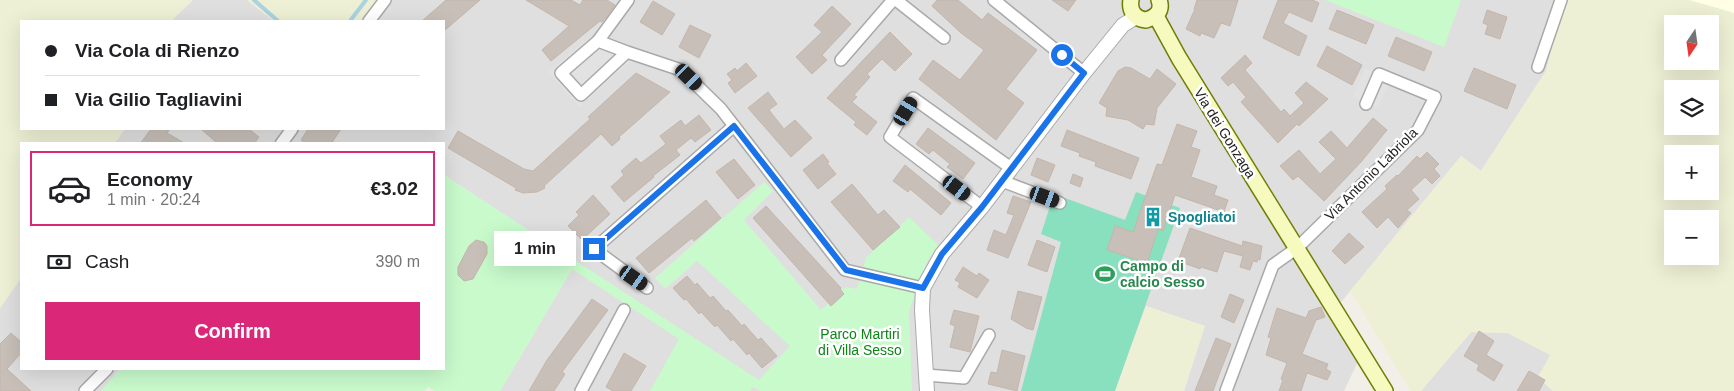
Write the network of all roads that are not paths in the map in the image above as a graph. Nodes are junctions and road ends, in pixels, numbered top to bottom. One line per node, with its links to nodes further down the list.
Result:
1 (385, 0): 10 (street)
2 (628, 0): 12 (street)
3 (894, 0): 11 (street); 14 (street)
4 (994, 0): 16 (street)
5 (1131, 0): 9 (main road)
6 (1160, 0): 8 (main road)
7 (1561, 0): 15 (street)
8 (1156, 16): 9 (main road); 25 (main road, Via dei Gonzaga)
9 (1136, 17): 16 (street)
10 (370, 20)
11 (944, 38)
12 (598, 41): 13 (street); 13 (street)
13 (626, 52): 18 (street)
14 (841, 60)
15 (1538, 67)
16 (1084, 73): 21 (street)
17 (1366, 104): 25 (street, Via Antonio Labriola)
18 (734, 126): 26 (street); 27 (street)
19 (291, 130): 20 (street)
20 (282, 142)
21 (1012, 168): 22 (street); 24 (street)
22 (1002, 181): 23 (street); 24 (street)
23 (1060, 203)
24 (982, 207): 27 (street)
25 (1297, 248): 35 (street); 36 (main road, Via dei Gonzaga)
26 (647, 288)
27 (923, 288): 31 (street)
28 (624, 310): 33 (street)
29 (989, 335): 31 (street)
30 (106, 370): 32 (street)
31 (926, 376): 34 (street)
32 (85, 391)
33 (581, 391)
34 (927, 391)
35 (1226, 391)
36 (1385, 391)

